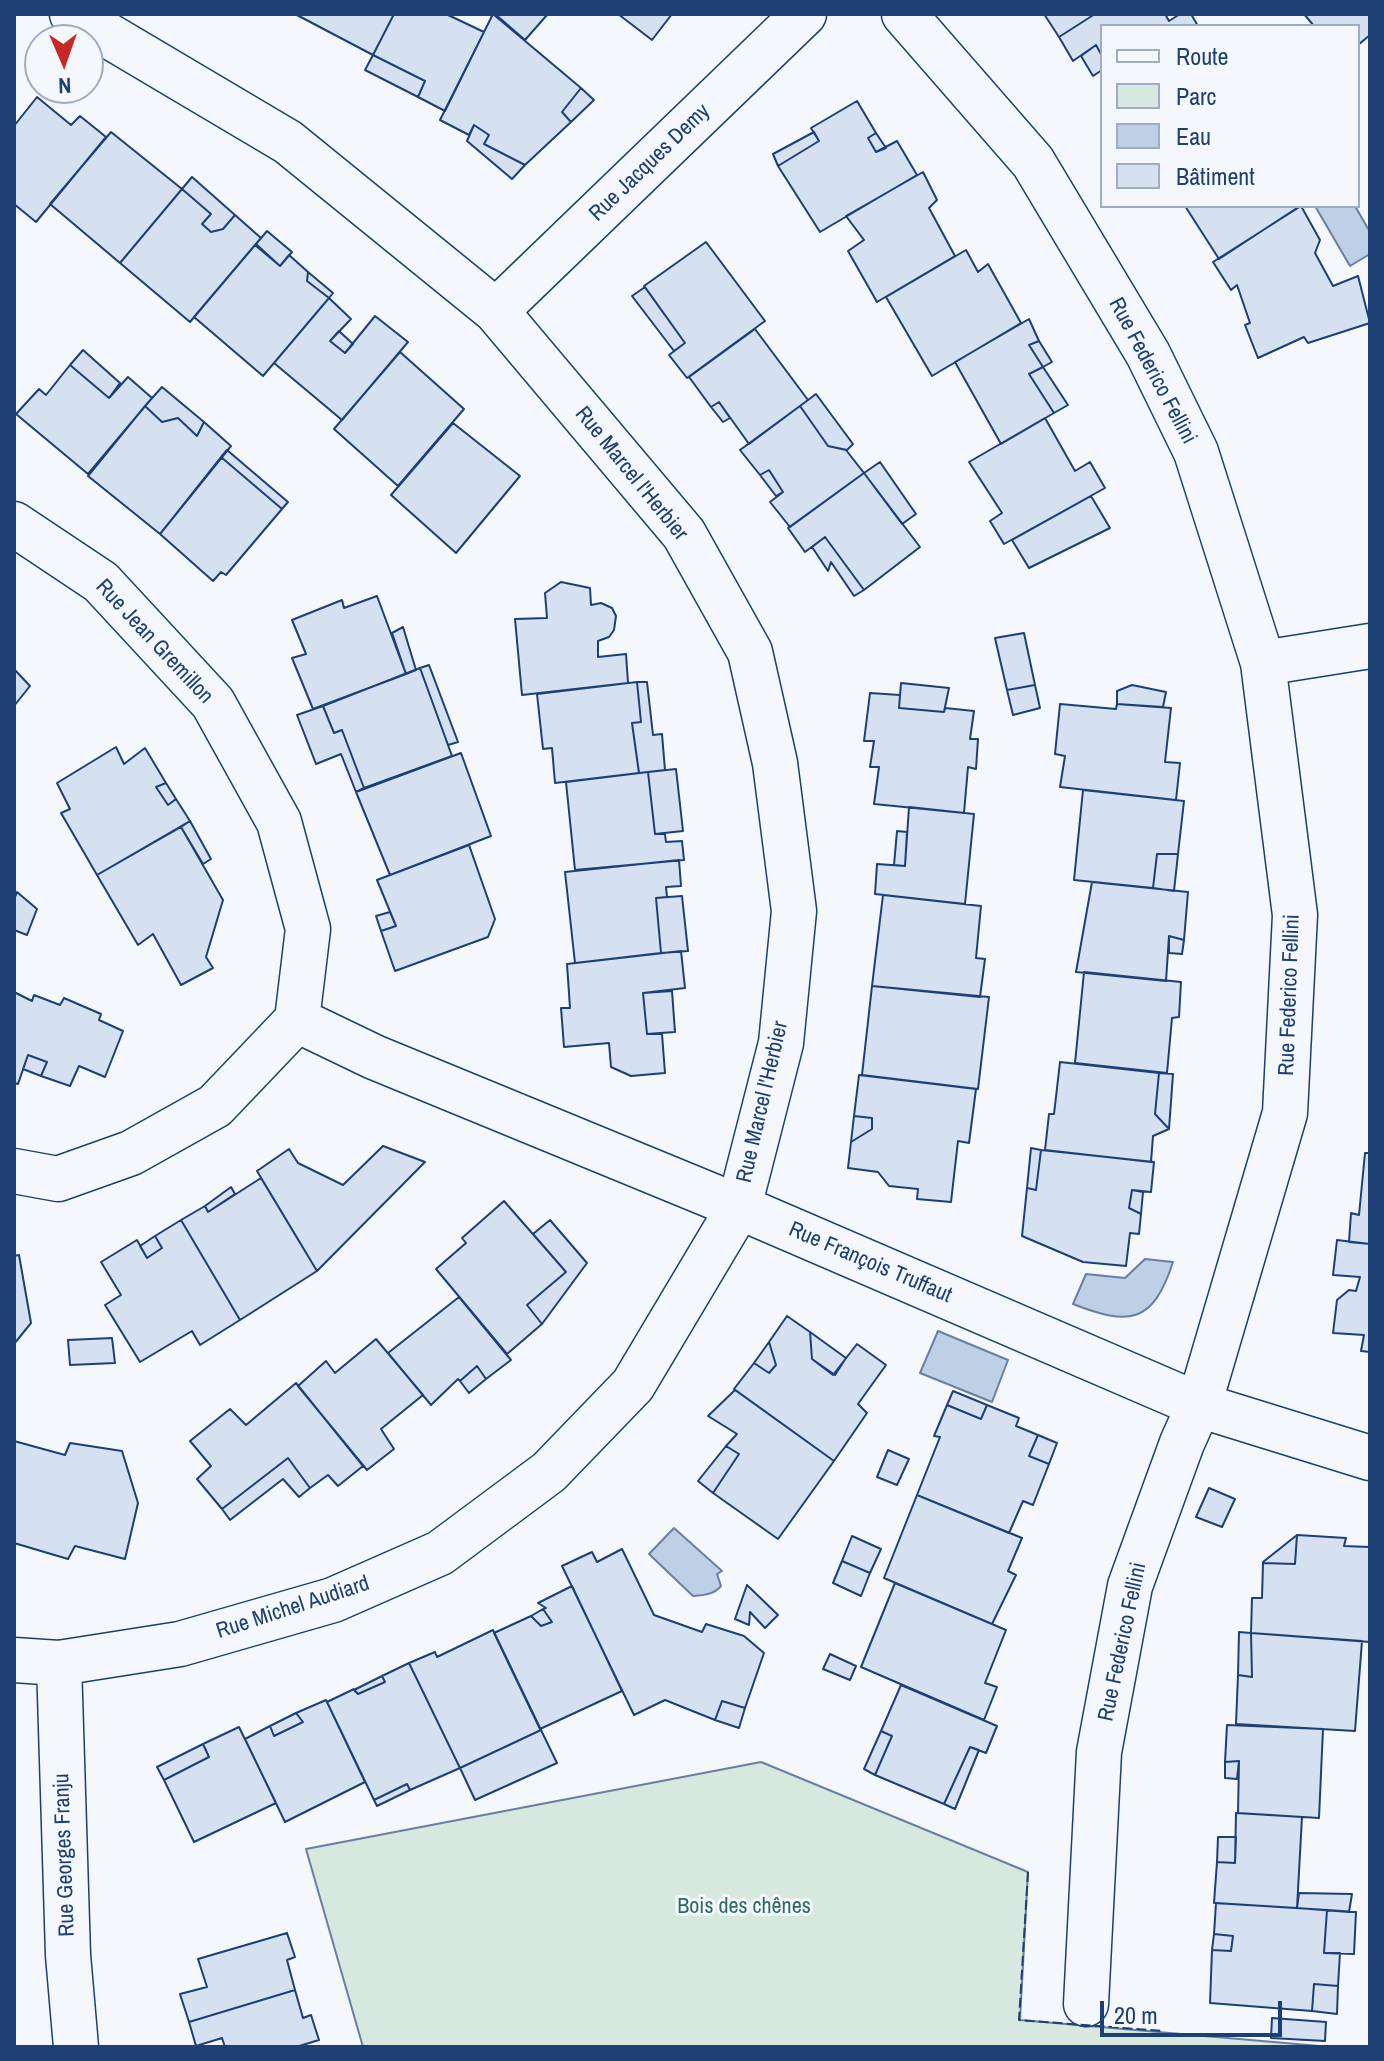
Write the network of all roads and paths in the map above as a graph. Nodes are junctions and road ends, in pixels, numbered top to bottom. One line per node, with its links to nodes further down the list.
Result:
1 (72, 14): 4 (street, Rue Marcel l'Herbier)
2 (804, 14): 4 (street, Rue Jacques Demy)
3 (904, 14): 7 (street, Rue Federico Fellini)
4 (496, 311): 10 (street, Rue Marcel l'Herbier)
5 (14, 524): 8 (street, Rue Jean Gremillon)
6 (1370, 646): 7 (street)
7 (1263, 663): 11 (street, Rue Federico Fellini)
8 (297, 1020): 9 (street); 10 (street, Rue François Truffaut)
9 (14, 1171)
10 (739, 1207): 11 (street, Rue François Truffaut); 14 (street, Rue Michel Audiard)
11 (1199, 1405): 12 (street, Rue François Truffaut); 15 (street, Rue Federico Fellini)
12 (1370, 1458)
13 (14, 1660): 14 (street, Rue Michel Audiard)
14 (59, 1663): 16 (street, Rue Georges Franju)
15 (1086, 2004)
16 (76, 2047)

